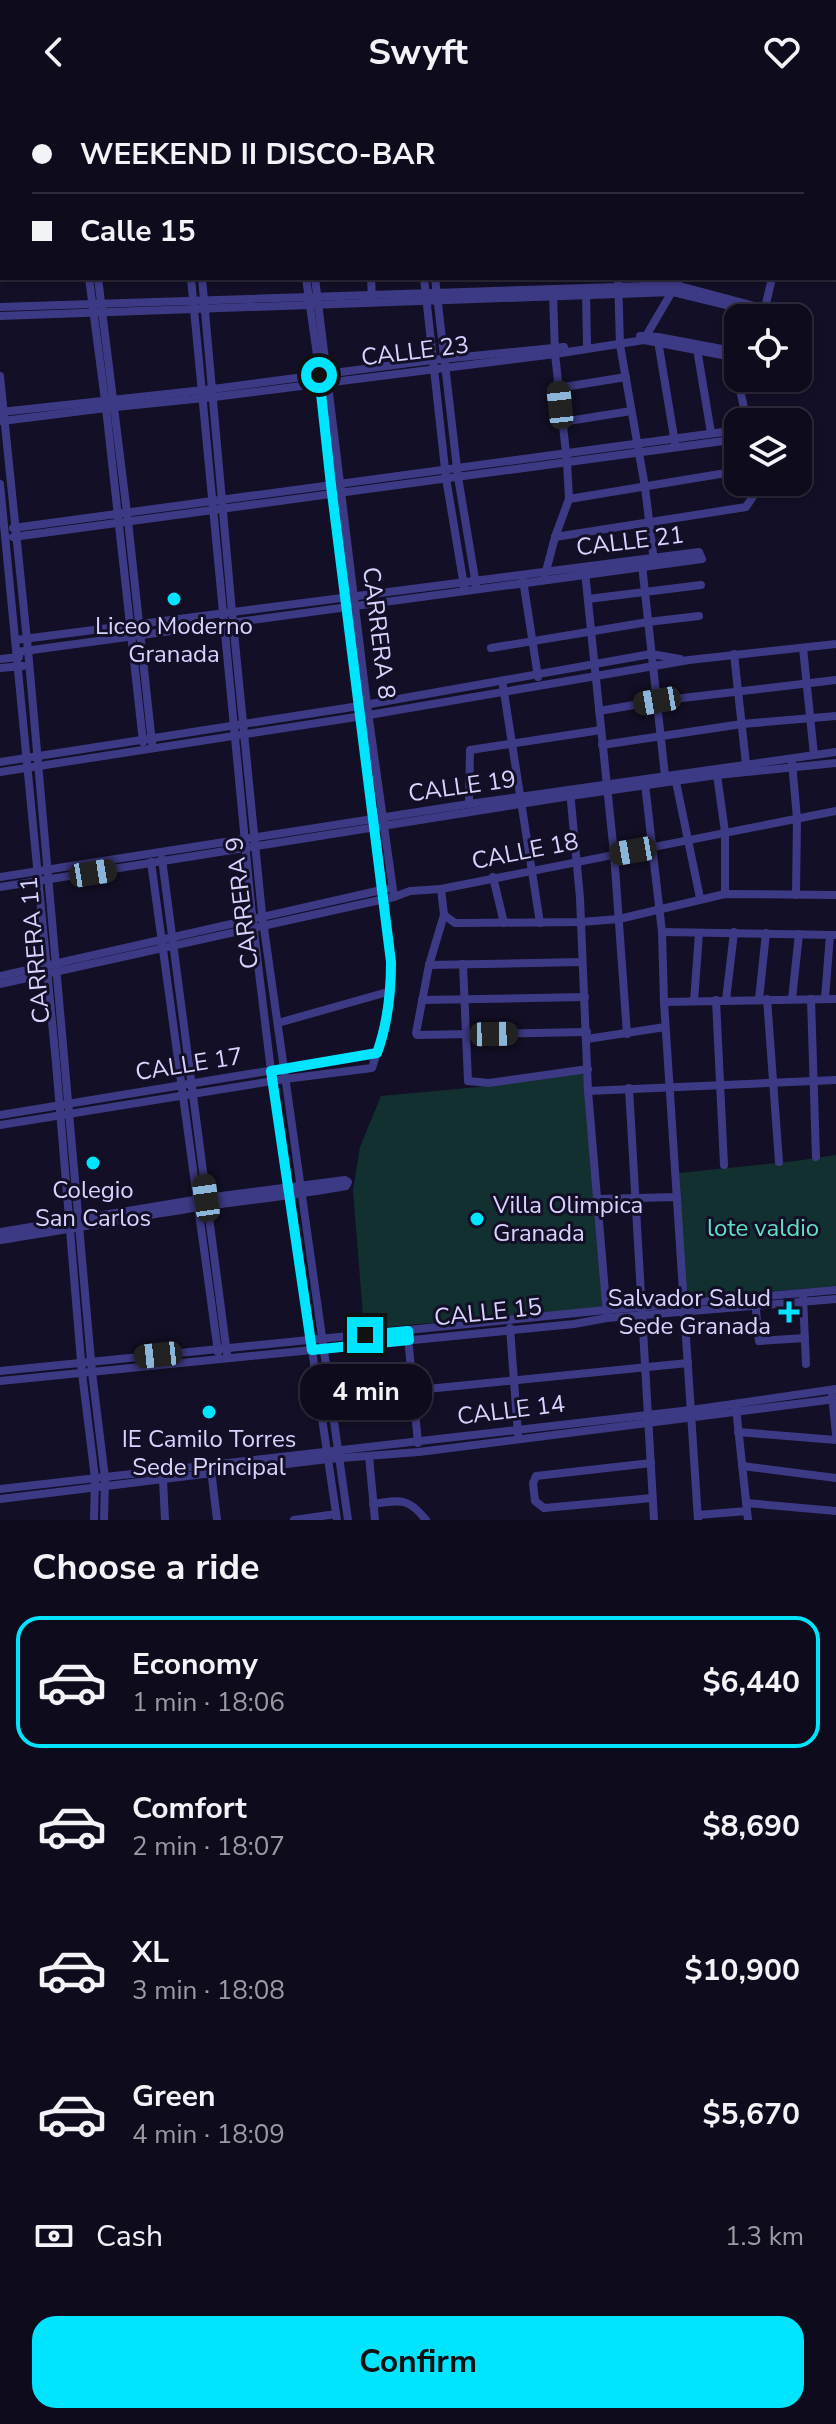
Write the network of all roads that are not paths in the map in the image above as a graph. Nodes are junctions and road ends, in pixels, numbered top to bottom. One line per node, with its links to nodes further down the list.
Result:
1 (90, 280): 26 (street)
2 (98, 280): 26 (street)
3 (191, 280): 23 (street, CARRERA 9)
4 (202, 280): 24 (street, CARRERA 9)
5 (307, 280): 20 (street, CARRERA 8)
6 (315, 280): 20 (street, CARRERA 8)
7 (371, 280): 19 (street)
8 (424, 280): 17 (street)
9 (435, 280): 18 (street)
10 (535, 280): 15 (street)
11 (772, 280): 22 (street)
12 (676, 285): 13 (street); 21 (street); 28 (street)
13 (619, 286): 14 (street); 30 (street)
14 (586, 292): 16 (street); 31 (street)
15 (536, 293): 16 (street); 18 (street)
16 (552, 293): 33 (street)
17 (426, 297): 18 (street); 19 (street); 36 (street)
18 (437, 297): 35 (street)
19 (372, 299): 20 (street)
20 (312, 301): 24 (street); 39 (street, CARRERA 8)
21 (733, 304)
22 (766, 304)
23 (194, 305): 24 (street); 26 (street); 42 (street, CARRERA 9)
24 (204, 305): 41 (street, CARRERA 9)
25 (0, 307): 26 (street)
26 (97, 308): 27 (street); 43 (street)
27 (0, 316)
28 (645, 337): 29 (street, CALLE 23); 30 (street, CALLE 23)
29 (658, 340): 32 (street, CALLE 23); 50 (street)
30 (620, 342): 31 (street, CALLE 23); 33 (street, CALLE 23); 38 (street)
31 (587, 344): 33 (street, CALLE 23)
32 (697, 347): 34 (street, CALLE 23); 48 (street)
33 (554, 351): 35 (street, CALLE 23); 40 (street)
34 (724, 352)
35 (444, 363): 36 (street, CALLE 23); 53 (street)
36 (433, 364): 39 (street, CALLE 23); 55 (street)
37 (0, 376): 45 (street, CARRERA 11)
38 (626, 377): 40 (street); 44 (street)
39 (324, 379): 41 (street, CALLE 23); 58 (street, CARRERA 8)
40 (558, 388): 46 (street)
41 (214, 393): 42 (street, CALLE 23); 61 (street, CARRERA 9)
42 (201, 395): 43 (street, CALLE 23); 62 (street, CARRERA 9)
43 (110, 404): 45 (street, CALLE 23); 63 (street)
44 (631, 411): 46 (street); 51 (street)
45 (2, 417): 65 (street, CARRERA 11)
46 (562, 422): 52 (street)
47 (724, 432): 48 (street)
48 (711, 433): 50 (street)
49 (724, 440): 50 (street)
50 (675, 443): 51 (street)
51 (638, 448): 52 (street); 57 (street)
52 (566, 458): 53 (street); 60 (street)
53 (458, 472): 55 (street); 73 (street)
54 (724, 473): 57 (street)
55 (445, 474): 58 (street); 75 (street)
56 (0, 484): 66 (street, CARRERA 11)
57 (645, 487): 60 (street); 64 (street)
58 (336, 489): 61 (street); 78 (street, CARRERA 8)
59 (753, 496): 64 (street)
60 (569, 499): 67 (street)
61 (223, 504): 62 (street); 79 (street, CARRERA 9)
62 (212, 506): 63 (street); 79 (street, CARRERA 9)
63 (122, 518): 65 (street); 83 (street)
64 (650, 523): 67 (street); 68 (street)
65 (16, 532): 66 (street); 86 (street, CARRERA 11)
66 (2, 534): 87 (street, CARRERA 11)
67 (555, 537): 71 (street)
68 (654, 562): 68 (street, CALLE 21); 69 (street, CALLE 21)
69 (642, 563): 70 (street, CALLE 21); 76 (street)
70 (585, 571): 71 (street, CALLE 21); 77 (street)
71 (545, 576): 72 (street, CALLE 21)
72 (523, 579): 73 (street, CALLE 21); 88 (street)
73 (476, 585): 75 (street, CALLE 21)
74 (701, 585): 76 (street)
75 (464, 587): 78 (street, CALLE 21)
76 (645, 591): 77 (street); 81 (street)
77 (588, 599): 84 (street)
78 (350, 602): 79 (street, CALLE 21); 82 (street, CALLE 21); 112 (street, CARRERA 8)
79 (227, 613): 82 (street, CARRERA 9); 83 (street, CALLE 21)
80 (699, 616): 81 (street)
81 (648, 622): 84 (street); 92 (street)
82 (229, 623): 85 (street, CALLE 21); 117 (street, CARRERA 9)
83 (134, 625): 85 (street); 86 (street, CALLE 21)
84 (590, 632): 88 (street); 98 (street)
85 (136, 636): 94 (street, CALLE 21); 121 (street)
86 (27, 639): 87 (street, CALLE 21); 94 (street, CARRERA 11)
87 (16, 640): 96 (street, CARRERA 11)
88 (532, 641): 90 (street); 101 (street)
89 (836, 644): 91 (street)
90 (491, 648)
91 (803, 648): 93 (street); 105 (street)
92 (651, 654): 97 (street); 98 (street); 99 (street)
93 (734, 654): 97 (street); 109 (street)
94 (28, 658): 96 (street, CALLE 21); 96 (street, CALLE 21); 107 (street, CARRERA 11)
95 (0, 659): 96 (street, CALLE 21)
96 (17, 659): 100 (street, CALLE 21); 108 (street, CARRERA 11)
97 (689, 660): 99 (street)
98 (594, 664): 101 (street); 102 (street)
99 (653, 667): 102 (street); 111 (street)
100 (0, 668)
101 (537, 674): 104 (street); 106 (street)
102 (596, 675): 106 (street); 113 (street)
103 (836, 680): 105 (street)
104 (502, 681): 110 (street); 112 (street)
105 (807, 684): 109 (street); 115 (street)
106 (543, 685): 110 (street)
107 (31, 686): 108 (street); 126 (street, CARRERA 11)
108 (20, 687): 125 (street, CARRERA 11)
109 (738, 691): 111 (street); 116 (street)
110 (503, 692): 112 (street); 120 (street)
111 (657, 701): 113 (street); 119 (street)
112 (364, 710): 117 (street); 143 (street, CARRERA 8)
113 (599, 711): 118 (street)
114 (836, 716): 115 (street)
115 (812, 719): 116 (street); 124 (street)
116 (742, 724): 119 (street); 130 (street)
117 (239, 729): 121 (street); 145 (street, CARRERA 9)
118 (601, 730): 120 (street); 122 (street)
119 (660, 735): 122 (street); 134 (street)
120 (512, 743): 139 (street); 140 (street)
121 (147, 744): 126 (street)
122 (602, 745): 137 (street)
123 (836, 752): 124 (street, CALLE 19)
124 (814, 755): 128 (street, CALLE 19)
125 (26, 757): 126 (street); 127 (street); 131 (street, CARRERA 11)
126 (38, 761): 131 (street); 156 (street, CARRERA 11)
127 (0, 762)
128 (792, 763): 129 (street, CALLE 19); 130 (street, CALLE 19); 133 (street, CALLE 19); 142 (street)
129 (836, 763)
130 (746, 764): 134 (street, CALLE 19)
131 (27, 768): 132 (street); 157 (street, CARRERA 11)
132 (0, 772)
133 (717, 775): 136 (street, CALLE 19); 144 (street)
134 (665, 776): 135 (street, CALLE 19)
135 (645, 782): 136 (street, CALLE 19); 137 (street, CALLE 19); 147 (street)
136 (676, 782): 146 (street)
137 (608, 788): 138 (street, CALLE 19); 151 (street)
138 (570, 793): 139 (street, CALLE 19); 152 (street)
139 (521, 801): 140 (street, CALLE 19); 155 (street)
140 (467, 808): 143 (street, CALLE 19)
141 (836, 811): 142 (street, CALLE 18)
142 (797, 818): 144 (street, CALLE 18); 165 (street)
143 (378, 823): 145 (street, CALLE 19); 148 (street, CALLE 19); 162 (street, CARRERA 8); 164 (street, CARRERA 8)
144 (725, 832): 146 (street, CALLE 18); 163 (street)
145 (249, 838): 148 (street, CARRERA 9); 149 (street, CALLE 19)
146 (688, 841): 147 (street, CALLE 18); 168 (street)
147 (652, 847): 151 (street, CALLE 18); 170 (street)
148 (250, 848): 153 (street, CALLE 19); 174 (street, CARRERA 9)
149 (161, 852): 150 (street, CALLE 19); 153 (street)
150 (150, 853): 154 (street); 156 (street, CALLE 19)
151 (614, 854): 152 (street, CALLE 18); 172 (street)
152 (578, 861): 155 (street, CALLE 18); 173 (street)
153 (162, 862): 154 (street, CALLE 19); 167 (street)
154 (151, 863): 156 (street, CALLE 19); 169 (street)
155 (532, 870): 159 (street, CALLE 18); 176 (street)
156 (48, 875): 157 (street, CALLE 19); 188 (street, CARRERA 11)
157 (37, 876): 158 (street, CALLE 19); 160 (street, CALLE 19); 189 (street, CARRERA 11)
158 (0, 877)
159 (493, 877): 161 (street, CALLE 18); 175 (street)
160 (0, 887)
161 (441, 889): 162 (street, CALLE 18); 171 (street)
162 (393, 892): 164 (street, CALLE 18)
163 (725, 894): 165 (street); 168 (street)
164 (382, 895): 174 (street, CALLE 18); 192 (street, CARRERA 8)
165 (796, 895): 166 (street)
166 (836, 895)
167 (167, 898): 169 (street); 183 (street)
168 (700, 898): 170 (street)
169 (156, 899): 184 (street)
170 (659, 908): 172 (street); 177 (street)
171 (444, 915): 175 (street); 187 (street)
172 (619, 919): 173 (street); 208 (street)
173 (581, 922): 176 (street); 185 (street)
174 (258, 923): 183 (street, CALLE 18); 205 (street, CARRERA 9); 214 (street, CARRERA 9)
175 (504, 923): 176 (street)
176 (540, 923)
177 (662, 932): 179 (street); 204 (street)
178 (734, 932): 179 (street); 180 (street); 202 (street)
179 (699, 933): 203 (street)
180 (766, 933): 181 (street); 196 (street)
181 (799, 934): 182 (street); 197 (street)
182 (833, 935): 194 (street)
183 (172, 942): 184 (street, CALLE 18); 223 (street)
184 (162, 944): 188 (street, CALLE 18); 223 (street)
185 (582, 962): 186 (street); 193 (street)
186 (463, 964): 187 (street); 195 (street)
187 (429, 965): 200 (street)
188 (56, 968): 189 (street, CALLE 18); 211 (street, CARRERA 11)
189 (46, 970): 190 (street, CALLE 18); 191 (street, CALLE 18); 211 (street, CARRERA 11)
190 (0, 976)
191 (0, 984)
192 (391, 991): 205 (street); 210 (street, CARRERA 8)
193 (585, 997): 195 (street); 209 (street)
194 (825, 998): 198 (street); 199 (street)
195 (465, 999): 200 (street); 207 (street)
196 (763, 999): 197 (street); 202 (street); 219 (street)
197 (792, 999): 198 (street)
198 (811, 999): 216 (street)
199 (836, 999)
200 (422, 1000): 207 (street)
201 (716, 1000): 202 (street); 203 (street); 220 (street)
202 (726, 1000)
203 (694, 1001): 204 (street)
204 (664, 1002): 206 (street)
205 (278, 1023): 212 (street, CARRERA 9)
206 (665, 1027): 208 (street); 221 (street)
207 (467, 1034): 209 (street); 213 (street)
208 (627, 1034): 209 (street)
209 (587, 1036): 213 (street)
210 (377, 1053): 212 (street, CALLE 17); 215 (street, CALLE 17)
211 (61, 1062): 225 (street, CARRERA 11); 226 (street, CARRERA 11)
212 (283, 1069): 214 (street, CALLE 17); 215 (street, CARRERA 9)
213 (588, 1069): 224 (street)
214 (271, 1071): 218 (street, CARRERA 9); 223 (street, CALLE 17)
215 (285, 1079): 218 (street, CALLE 17); 232 (street, CARRERA 9)
216 (814, 1080): 217 (street); 219 (street); 229 (street)
217 (836, 1080)
218 (273, 1081): 223 (street, CALLE 17); 233 (street, CARRERA 9)
219 (775, 1083): 220 (street); 230 (street)
220 (720, 1084): 221 (street); 231 (street)
221 (669, 1086): 222 (street); 234 (street)
222 (629, 1088): 224 (street); 235 (street)
223 (187, 1089): 225 (street, CALLE 17); 237 (street)
224 (588, 1091): 236 (street)
225 (70, 1109): 226 (street, CALLE 17); 238 (street, CARRERA 11)
226 (59, 1110): 227 (street, CALLE 17); 228 (street, CALLE 17); 239 (street, CARRERA 11)
227 (0, 1115)
228 (0, 1125)
229 (816, 1157)
230 (779, 1162)
231 (724, 1165)
232 (301, 1190): 233 (street); 252 (street, CARRERA 9)
233 (289, 1192): 237 (street); 253 (street, CARRERA 9)
234 (677, 1197): 235 (street); 246 (street)
235 (636, 1198): 236 (street); 247 (street)
236 (597, 1199): 248 (street)
237 (202, 1203): 238 (street); 254 (street)
238 (80, 1224): 239 (street); 257 (street, CARRERA 11)
239 (69, 1225): 240 (street); 241 (street); 259 (street, CARRERA 11)
240 (0, 1232)
241 (0, 1240)
242 (836, 1290): 243 (street, CALLE 15)
243 (803, 1296): 244 (street, CALLE 15); 245 (street, CALLE 15); 251 (street)
244 (836, 1299)
245 (755, 1300): 246 (street, CALLE 15); 251 (street)
246 (684, 1307): 247 (street, CALLE 15); 255 (street)
247 (643, 1311): 248 (street, CALLE 15); 258 (street)
248 (607, 1314): 249 (street, CALLE 15)
249 (510, 1325): 250 (street, CALLE 15); 262 (street)
250 (408, 1336): 252 (street, CALLE 15); 263 (street)
251 (805, 1338): 256 (street)
252 (323, 1344): 253 (street, CALLE 15); 265 (street, CARRERA 9)
253 (312, 1345): 254 (street, CALLE 15); 266 (street, CARRERA 9)
254 (222, 1354): 257 (street, CALLE 15)
255 (688, 1363): 258 (street); 268 (street)
256 (806, 1364)
257 (92, 1367): 259 (street, CALLE 15); 284 (street, CARRERA 11)
258 (646, 1367): 262 (street); 269 (street)
259 (81, 1368): 260 (street, CALLE 15); 261 (street, CALLE 15); 284 (street, CARRERA 11)
260 (0, 1371)
261 (0, 1381)
262 (514, 1381): 263 (street); 271 (street)
263 (413, 1391): 265 (street); 274 (street)
264 (834, 1394): 267 (street, CALLE 14); 272 (street)
265 (331, 1399): 266 (street); 276 (street, CARRERA 9)
266 (320, 1400): 277 (street, CARRERA 9)
267 (736, 1407): 268 (street, CALLE 14); 270 (street)
268 (691, 1414): 269 (street, CALLE 14); 292 (street)
269 (648, 1418): 271 (street, CALLE 14); 279 (street)
270 (738, 1432): 273 (street); 280 (street)
271 (518, 1434): 274 (street, CALLE 14); 275 (street, CALLE 14)
272 (836, 1434)
273 (836, 1440)
274 (418, 1441): 275 (street); 276 (street, CALLE 14)
275 (419, 1452): 278 (street, CALLE 14)
276 (338, 1454): 277 (street, CALLE 14); 278 (street, CALLE 14); 299 (street, CARRERA 9)
277 (328, 1455): 281 (street, CALLE 14); 291 (street, CARRERA 9)
278 (369, 1456): 288 (street)
279 (651, 1463): 286 (street); 286 (street)
280 (742, 1466): 282 (street); 289 (street)
281 (211, 1469): 283 (street, CALLE 14); 284 (street, CALLE 14); 297 (street)
282 (836, 1478)
283 (163, 1480): 284 (street, CALLE 14); 296 (street)
284 (100, 1483): 285 (street, CALLE 14); 287 (street, CALLE 14); 294 (street, CARRERA 11); 295 (street, CARRERA 11)
285 (0, 1489)
286 (652, 1498): 301 (street)
287 (0, 1499)
288 (373, 1504): 293 (street); 300 (street)
289 (747, 1511): 290 (street); 292 (street)
290 (836, 1511)
291 (337, 1517): 298 (street)
292 (698, 1518)
293 (376, 1519)
294 (94, 1520)
295 (104, 1520)
296 (165, 1520)
297 (217, 1520)
298 (294, 1520)
299 (348, 1520)
300 (426, 1520)
301 (654, 1520)

